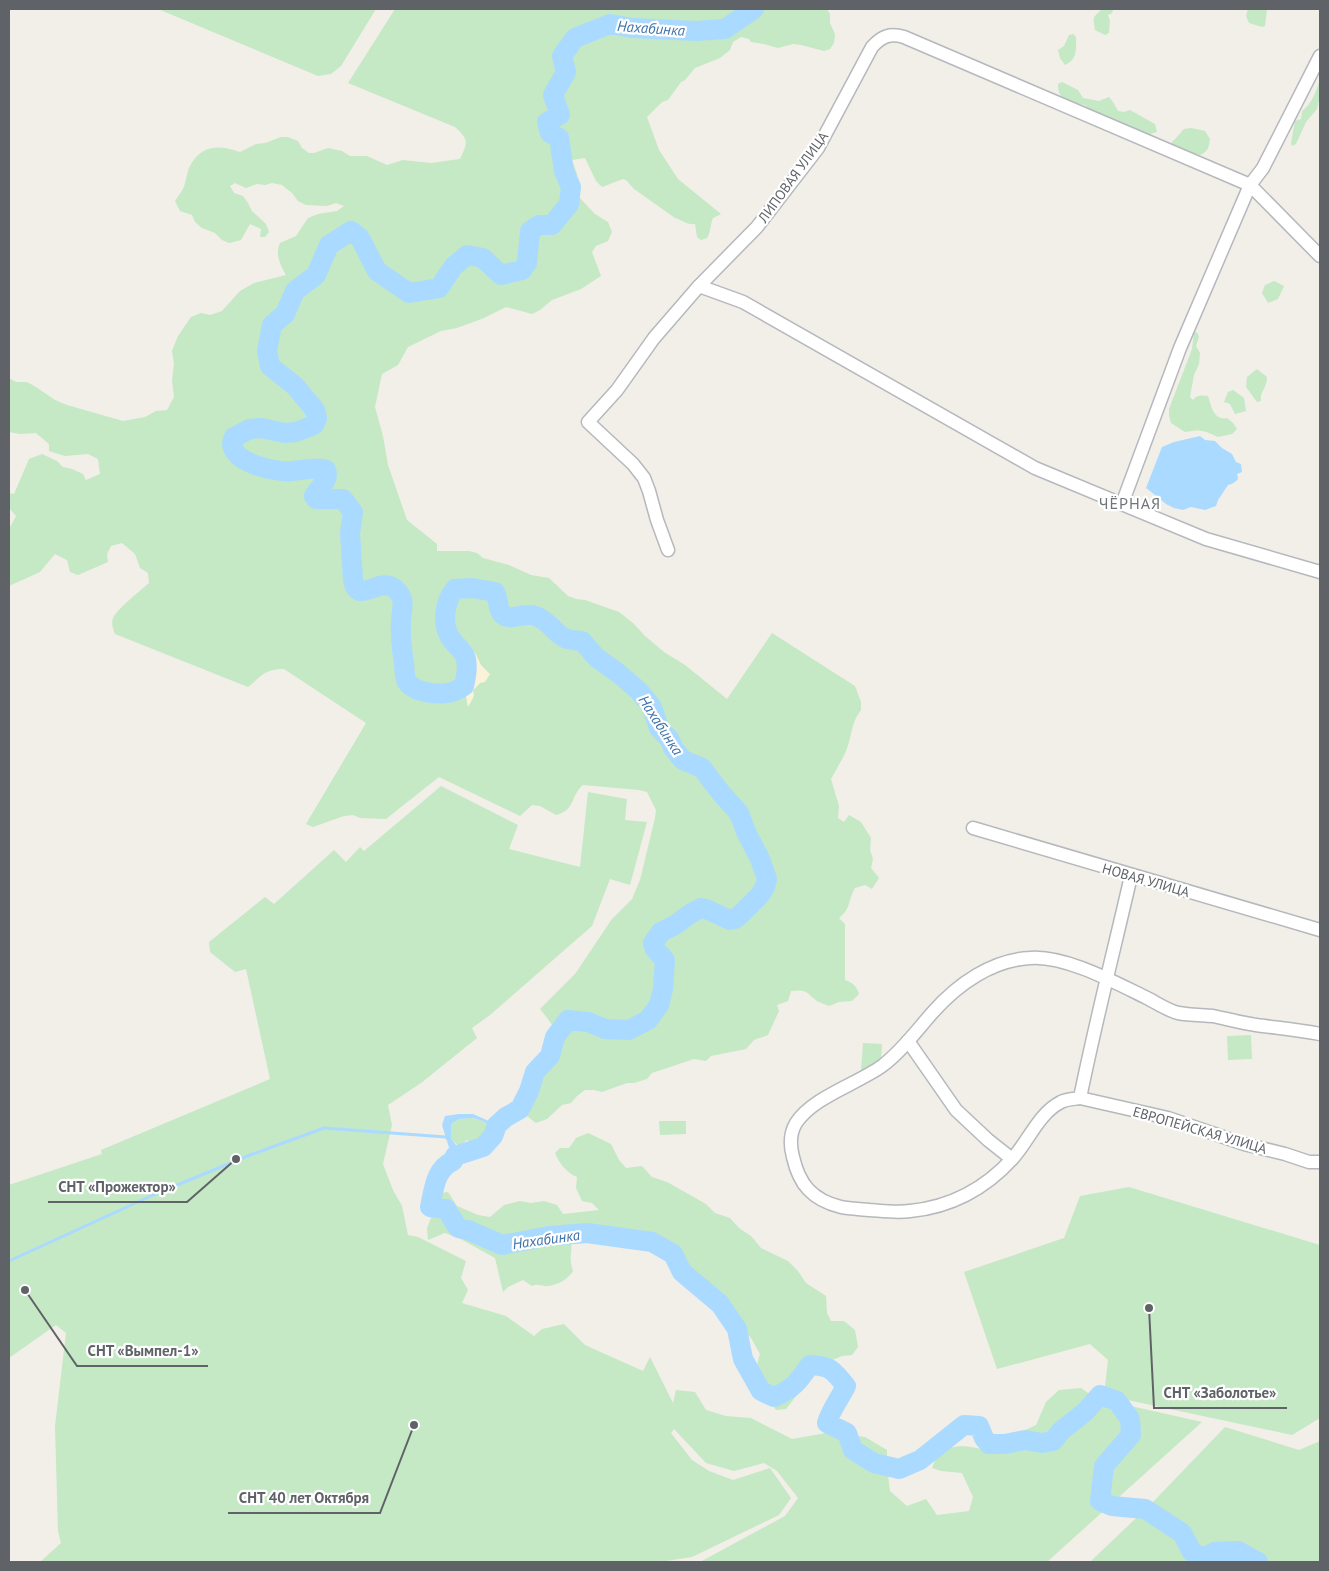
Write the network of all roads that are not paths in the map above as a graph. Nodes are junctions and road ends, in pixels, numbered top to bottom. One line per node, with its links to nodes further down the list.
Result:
1 (1320, 56): 2 (street)
2 (1250, 185): 3 (street); 4 (street, ЛИПОВАЯ УЛИЦА); 5 (street)
3 (1320, 256)
4 (699, 286): 5 (street); 6 (street, ЛИПОВАЯ УЛИЦА)
5 (1122, 504): 7 (street)
6 (668, 550)
7 (1320, 572)
8 (973, 828): 9 (street, НОВАЯ УЛИЦА)
9 (1132, 876): 10 (street, НОВАЯ УЛИЦА); 11 (street)
10 (1320, 930)
11 (1108, 979): 12 (street, ЕВРОПЕЙСКАЯ УЛИЦА); 13 (street, ЕВРОПЕЙСКАЯ УЛИЦА); 14 (street)
12 (1320, 1034)
13 (908, 1041): 15 (street); 15 (street, ЕВРОПЕЙСКАЯ УЛИЦА)
14 (1080, 1098): 15 (street, ЕВРОПЕЙСКАЯ УЛИЦА); 16 (street, ЕВРОПЕЙСКАЯ УЛИЦА)
15 (1012, 1158)
16 (1320, 1162)

